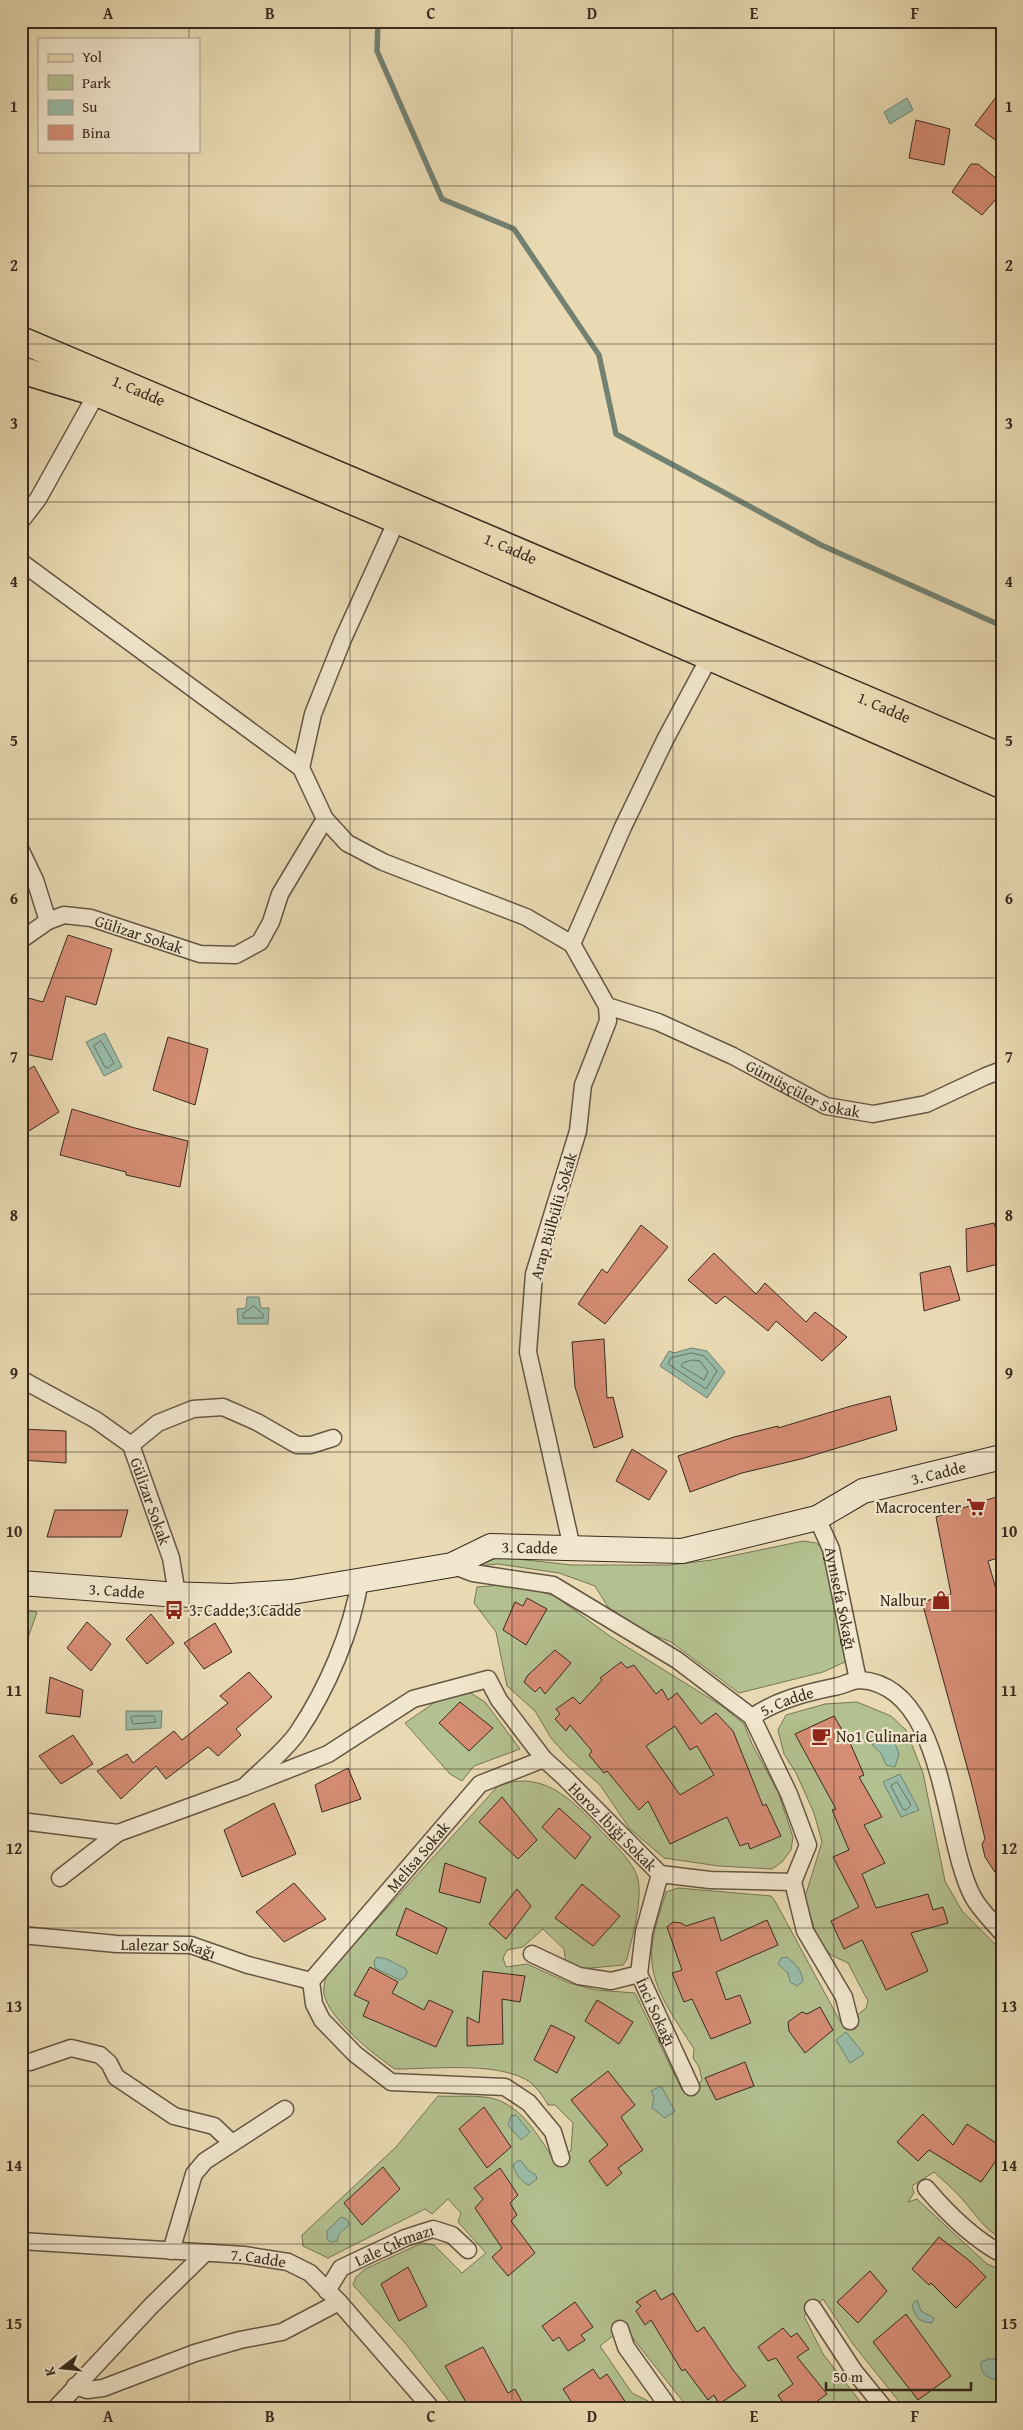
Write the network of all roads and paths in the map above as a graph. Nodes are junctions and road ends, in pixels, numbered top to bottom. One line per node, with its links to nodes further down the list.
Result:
1 (21, 340): 8 (main road, 1. Cadde)
2 (21, 370): 3 (main road, 1. Cadde)
3 (97, 393): 4 (main road, 1. Cadde); 5 (street)
4 (397, 520): 7 (main road, 1. Cadde); 9 (street)
5 (21, 521)
6 (21, 562): 9 (street)
7 (710, 658): 10 (main road, 1. Cadde); 15 (street)
8 (1002, 757)
9 (301, 768): 11 (street)
10 (1002, 785)
11 (325, 819): 13 (street, Gülizar Sokak); 15 (street)
12 (21, 851): 13 (street)
13 (48, 921): 14 (street, Gülizar Sokak)
14 (21, 940)
15 (572, 944): 16 (street)
16 (607, 1006): 17 (street, Gümüşçüler Sokak); 23 (street, Arap Bülbülü Sokak)
17 (1002, 1070)
18 (21, 1378): 20 (street, Gülizar Sokak)
19 (333, 1438): 20 (street)
20 (131, 1445): 27 (street, Gülizar Sokak)
21 (1002, 1457): 22 (main road, 3. Cadde)
22 (817, 1518): 23 (main road, 3. Cadde); 28 (street, Aynısefa Sokağı)
23 (572, 1548): 24 (main road, 3. Cadde)
24 (452, 1565): 25 (main road, 3. Cadde); 29 (street, 5. Cadde)
25 (360, 1580): 27 (main road, 3. Cadde); 31 (street)
26 (21, 1583): 27 (main road, 3. Cadde)
27 (177, 1594)
28 (858, 1680): 29 (street, 5. Cadde); 37 (street, 5. Cadde)
29 (752, 1717): 36 (street)
30 (544, 1759): 31 (street, Horoz İbiği Sokak); 34 (street, Horoz İbiği Sokak); 41 (street, Melisa Sokak)
31 (244, 1787): 33 (street)
32 (21, 1821): 33 (street)
33 (118, 1833): 35 (street)
34 (660, 1874): 36 (street, Horoz İbiği Sokak); 40 (street, İnci Sokağı)
35 (60, 1878)
36 (793, 1882): 42 (street)
37 (1002, 1933)
38 (21, 1936): 41 (street, Lalezar Sokağı)
39 (532, 1954): 40 (street)
40 (639, 1974): 44 (street, İnci Sokağı)
41 (311, 1981): 47 (street)
42 (850, 2021)
43 (21, 2060): 46 (street)
44 (690, 2087)
45 (285, 2109): 46 (street)
46 (232, 2144): 51 (street)
47 (561, 2158)
48 (926, 2188): 53 (street)
49 (21, 2241): 51 (street, 7. Cadde)
50 (468, 2250): 54 (street, Lale Çıkmazı)
51 (171, 2251): 52 (street, 7. Cadde)
52 (204, 2254): 54 (street, 7. Cadde); 58 (street)
53 (1002, 2254)
54 (327, 2291): 55 (street, 7. Cadde)
55 (340, 2302): 58 (street); 60 (street, 7. Cadde)
56 (813, 2308): 62 (street)
57 (620, 2329): 61 (street)
58 (74, 2386): 59 (street)
59 (55, 2409)
60 (432, 2409)
61 (670, 2409)
62 (885, 2409)

